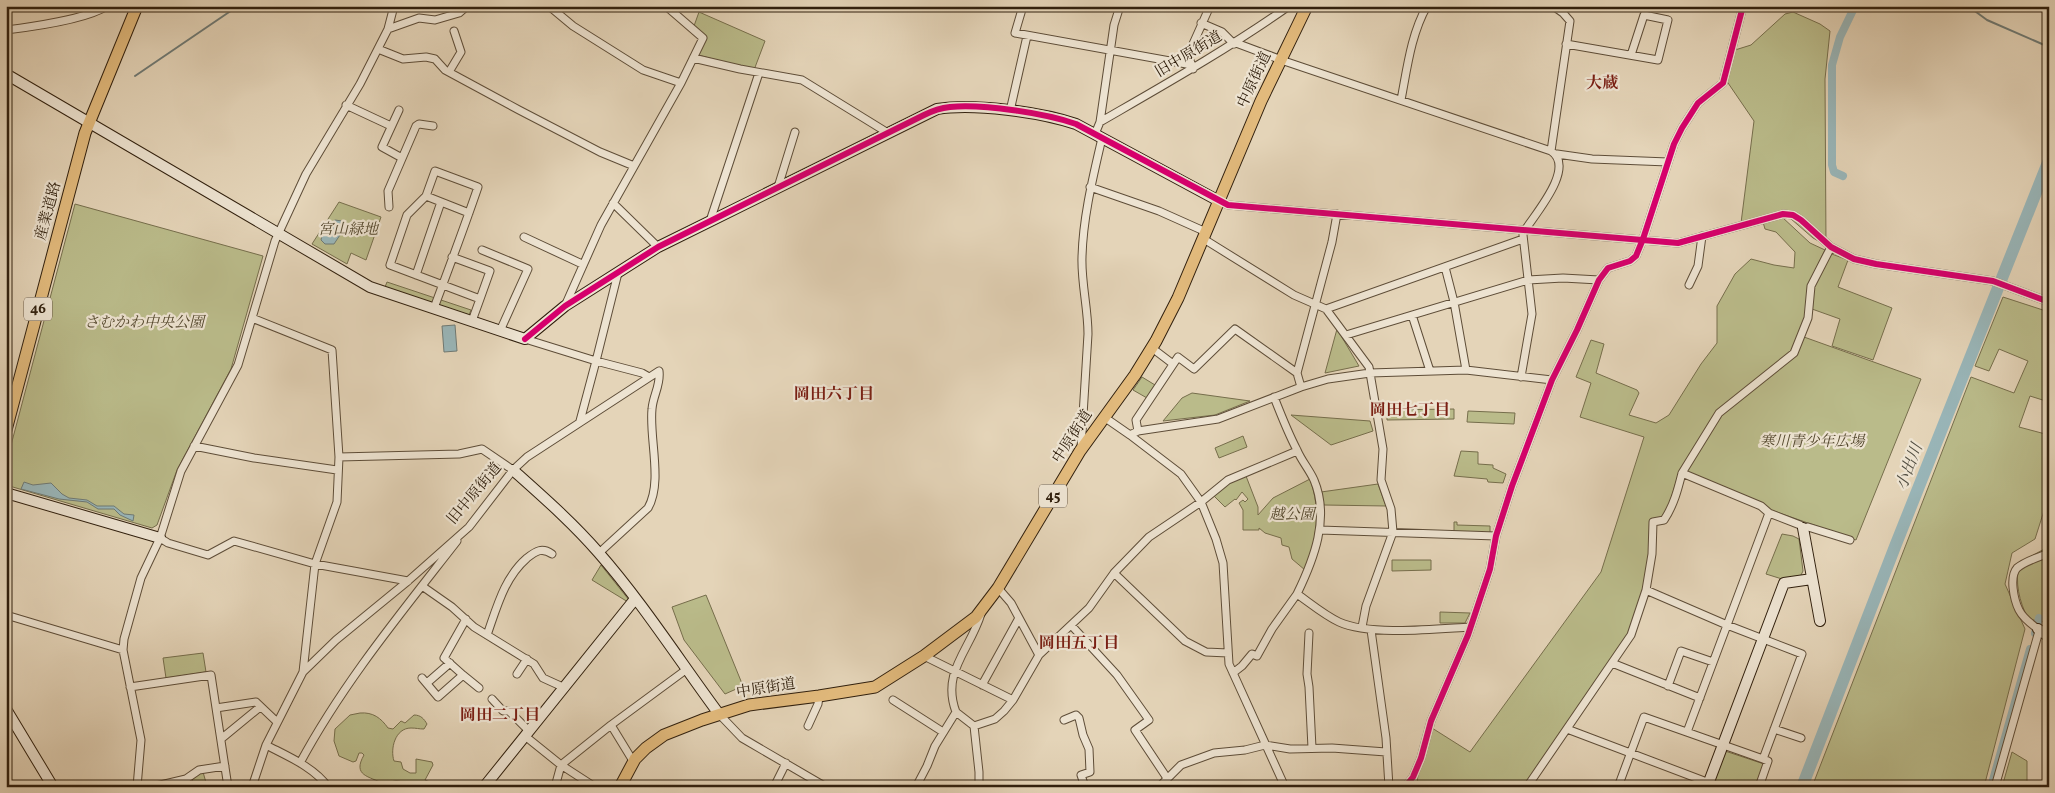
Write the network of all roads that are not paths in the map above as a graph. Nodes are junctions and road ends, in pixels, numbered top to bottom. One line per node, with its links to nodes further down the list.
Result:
1 (107, 6): 17 (street)
2 (137, 6): 36 (main road, 産業道路 / 46)
3 (394, 6): 16 (street)
4 (467, 6): 16 (street)
5 (549, 6): 31 (street)
6 (666, 6): 25 (street)
7 (1023, 6): 19 (street)
8 (1120, 6): 23 (street)
9 (1210, 6): 15 (street)
10 (1289, 6): 20 (street, 旧中原街道)
11 (1306, 6): 26 (main road, 中原街道 / 45)
12 (1426, 6): 32 (street)
13 (1552, 6): 21 (street)
14 (1743, 6): 45 (street)
15 (1201, 23): 20 (street); 27 (street)
16 (388, 29): 22 (street)
17 (6, 30)
18 (454, 31): 28 (street)
19 (1027, 36): 23 (street); 35 (street)
20 (1235, 43): 26 (street); 27 (street, 旧中原街道)
21 (1566, 44): 24 (street); 43 (street)
22 (378, 49): 28 (street); 33 (street)
23 (1110, 50): 27 (street); 37 (street)
24 (1631, 55): 24 (street)
25 (693, 58): 29 (street); 31 (street)
26 (1281, 60): 32 (street); 50 (main road, 中原街道 / 45)
27 (1192, 67): 37 (street, 旧中原街道)
28 (449, 72): 46 (street)
29 (759, 73): 41 (street); 56 (street)
30 (6, 74): 36 (street)
31 (681, 83): 46 (street)
32 (1401, 100): 43 (street)
33 (346, 105): 38 (street); 58 (street)
34 (398, 110): 38 (street)
35 (1010, 111): 41 (street); 42 (street)
36 (88, 122): 58 (street); 103 (main road, 産業道路 / 46)
37 (1100, 122): 42 (street)
38 (391, 126): 44 (street)
39 (433, 126): 44 (street)
40 (795, 132): 47 (street)
41 (888, 133): 47 (street)
42 (1098, 136): 48 (street); 50 (street)
43 (1554, 153): 45 (street); 57 (street)
44 (402, 158): 53 (street)
45 (1668, 162): 63 (street)
46 (634, 166): 52 (street)
47 (778, 187): 56 (street)
48 (1090, 187): 61 (street); 107 (street)
49 (426, 196): 51 (street); 54 (street); 71 (street)
50 (1219, 201): 55 (street); 61 (main road, 中原街道 / 45)
51 (441, 202): 54 (street); 71 (street)
52 (613, 203): 64 (street); 68 (street)
53 (389, 208)
54 (469, 213): 67 (street)
55 (1337, 214): 57 (street); 79 (street)
56 (710, 221): 64 (street)
57 (1524, 230): 62 (street); 63 (street)
58 (278, 234): 81 (street); 84 (street)
59 (1702, 236): 63 (street); 65 (street); 75 (street)
60 (524, 237): 68 (street)
61 (1207, 237): 79 (street); 89 (main road, 中原街道 / 45)
62 (1523, 239): 69 (street); 72 (street)
63 (1643, 239): 73 (street)
64 (658, 247): 70 (street)
65 (1831, 247): 78 (street); 112 (street)
66 (482, 250): 86 (street)
67 (452, 257): 74 (street); 76 (street)
68 (582, 264): 80 (street)
69 (1445, 267): 77 (street); 82 (street)
70 (618, 274): 80 (street); 90 (street)
71 (416, 275): 74 (street)
72 (1528, 280): 73 (street); 77 (street); 97 (street)
73 (1599, 280): 98 (street)
74 (442, 285): 76 (street); 81 (street)
75 (1689, 285)
76 (480, 299): 85 (street)
77 (1454, 302): 83 (street); 92 (street)
78 (2049, 302)
79 (1316, 305): 82 (street); 94 (street)
80 (565, 306): 88 (street)
81 (434, 308): 85 (street)
82 (1326, 309): 87 (street)
83 (1412, 315): 87 (street); 93 (street)
84 (252, 318): 106 (street); 109 (street)
85 (472, 321): 86 (street)
86 (500, 331): 88 (street)
87 (1346, 335): 95 (street)
88 (525, 339): 90 (street)
89 (1152, 348): 91 (street); 101 (main road, 中原街道 / 45)
90 (596, 361): 96 (street); 102 (street)
91 (1173, 364): 94 (street); 104 (street)
92 (1466, 370): 93 (street); 97 (street)
93 (1430, 371): 95 (street)
94 (1297, 373): 99 (street)
95 (1370, 373): 99 (street); 118 (street)
96 (649, 377): 102 (street, 旧中原街道); 122 (street, 旧中原街道)
97 (1521, 377): 98 (street)
98 (1552, 380): 119 (street)
99 (1300, 387): 100 (street)
100 (1274, 397): 104 (street); 108 (street)
101 (1104, 417): 105 (street); 107 (main road, 中原街道 / 45)
102 (580, 421): 111 (street, 旧中原街道)
103 (6, 430)
104 (1138, 431): 105 (street)
105 (1130, 435): 114 (street)
106 (194, 446): 110 (street); 120 (street)
107 (1080, 451): 131 (main road, 中原街道 / 45)
108 (1297, 451): 114 (street); 117 (street)
109 (339, 457): 110 (street); 111 (street)
110 (338, 470): 126 (street)
111 (513, 470): 122 (street); 124 (street, 旧中原街道)
112 (1682, 473): 115 (street); 132 (street)
113 (6, 493): 120 (street)
114 (1200, 502): 127 (street); 151 (street)
115 (1769, 512): 116 (street); 141 (street)
116 (1803, 528): 121 (street); 128 (street)
117 (1320, 530): 118 (street); 133 (street)
118 (1393, 532): 119 (street); 142 (street)
119 (1496, 536): 143 (street)
120 (160, 538): 126 (street); 150 (street)
121 (1850, 540)
122 (599, 553): 134 (street)
123 (2049, 553): 144 (street)
124 (443, 554): 129 (street); 130 (street)
125 (552, 554): 147 (street)
126 (316, 564): 129 (street); 160 (street)
127 (1114, 573): 140 (street); 151 (street)
128 (1812, 579): 139 (street); 149 (street)
129 (408, 581): 160 (street)
130 (422, 586): 138 (street); 199 (street)
131 (998, 588): 135 (main road, 中原街道 / 45); 137 (street)
132 (1646, 590): 141 (street); 155 (street)
133 (1297, 594): 142 (street); 161 (street)
134 (635, 599): 158 (street); 168 (street)
135 (983, 609): 153 (main road, 中原街道 / 45); 159 (street)
136 (6, 615): 150 (street)
137 (1019, 618): 152 (street); 164 (street)
138 (466, 619): 147 (street); 157 (street)
139 (1820, 620)
140 (1071, 625): 152 (street); 203 (street)
141 (1727, 625): 149 (street); 156 (street)
142 (1362, 627): 145 (street)
143 (1470, 627): 145 (street); 223 (street)
144 (2037, 629): 148 (street); 228 (street)
145 (1371, 630): 195 (street)
146 (1309, 633): 194 (street)
147 (487, 635): 154 (street)
148 (2049, 637)
149 (1763, 639): 185 (street); 193 (street)
150 (122, 650): 166 (street)
151 (1228, 652): 161 (street)
152 (1039, 655): 172 (street)
153 (924, 656): 159 (street); 169 (main road, 中原街道 / 45)
154 (527, 659): 162 (street); 168 (street)
155 (1612, 662): 165 (street); 184 (street)
156 (1713, 662): 165 (street); 170 (street)
157 (450, 664): 163 (street); 163 (street)
158 (687, 669): 178 (street); 181 (street)
159 (955, 671): 164 (street); 176 (street)
160 (303, 672): 180 (street)
161 (1233, 673): 192 (street)
162 (518, 674)
163 (463, 675): 167 (street)
164 (982, 685): 172 (street)
165 (1668, 686): 170 (street)
166 (130, 687): 174 (street); 206 (street)
167 (479, 688)
168 (565, 688): 188 (street)
169 (819, 696): 178 (main road, 中原街道 / 45); 182 (street)
170 (1700, 698): 187 (street)
171 (893, 700): 186 (street)
172 (1013, 700): 183 (street)
173 (260, 707): 174 (street); 180 (street); 190 (street)
174 (216, 708): 190 (street)
175 (490, 710): 188 (street)
176 (956, 712): 183 (street); 186 (street)
177 (7, 713): 205 (street)
178 (719, 714): 198 (main road, 中原街道 / 45); 200 (street)
179 (1064, 720): 219 (street)
180 (277, 722): 191 (street)
181 (611, 725): 198 (street); 201 (street)
182 (808, 726)
183 (974, 726): 218 (street)
184 (1567, 729): 196 (street); 224 (street)
185 (1774, 729): 189 (street); 197 (street)
186 (943, 732): 217 (street)
187 (1687, 732): 193 (street); 196 (street)
188 (527, 733): 201 (street); 211 (street)
189 (1802, 738)
190 (221, 739): 202 (street)
191 (266, 745): 199 (street); 209 (street)
192 (1266, 745): 194 (street); 203 (street); 221 (street)
193 (1723, 745): 197 (street); 204 (street)
194 (1312, 748): 195 (street)
195 (1386, 752): 222 (street)
196 (1631, 754): 204 (street); 225 (street)
197 (1763, 758): 227 (street)
198 (633, 761): 214 (main road, 中原街道 / 45)
199 (300, 763): 210 (street)
200 (786, 763): 215 (street); 216 (street)
201 (561, 765): 212 (street); 213 (street)
202 (225, 766): 207 (street); 208 (street)
203 (1167, 778): 220 (street)
204 (1708, 785): 226 (street)
205 (53, 787)
206 (137, 787)
207 (152, 787)
208 (228, 787)
209 (252, 787)
210 (328, 787)
211 (484, 787)
212 (555, 787)
213 (595, 787)
214 (620, 787)
215 (774, 787)
216 (826, 787)
217 (916, 787)
218 (979, 787)
219 (1085, 787)
220 (1159, 787)
221 (1285, 787)
222 (1389, 787)
223 (1404, 787)
224 (1527, 787)
225 (1618, 787)
226 (1720, 787)
227 (1759, 787)
228 (1995, 787)

